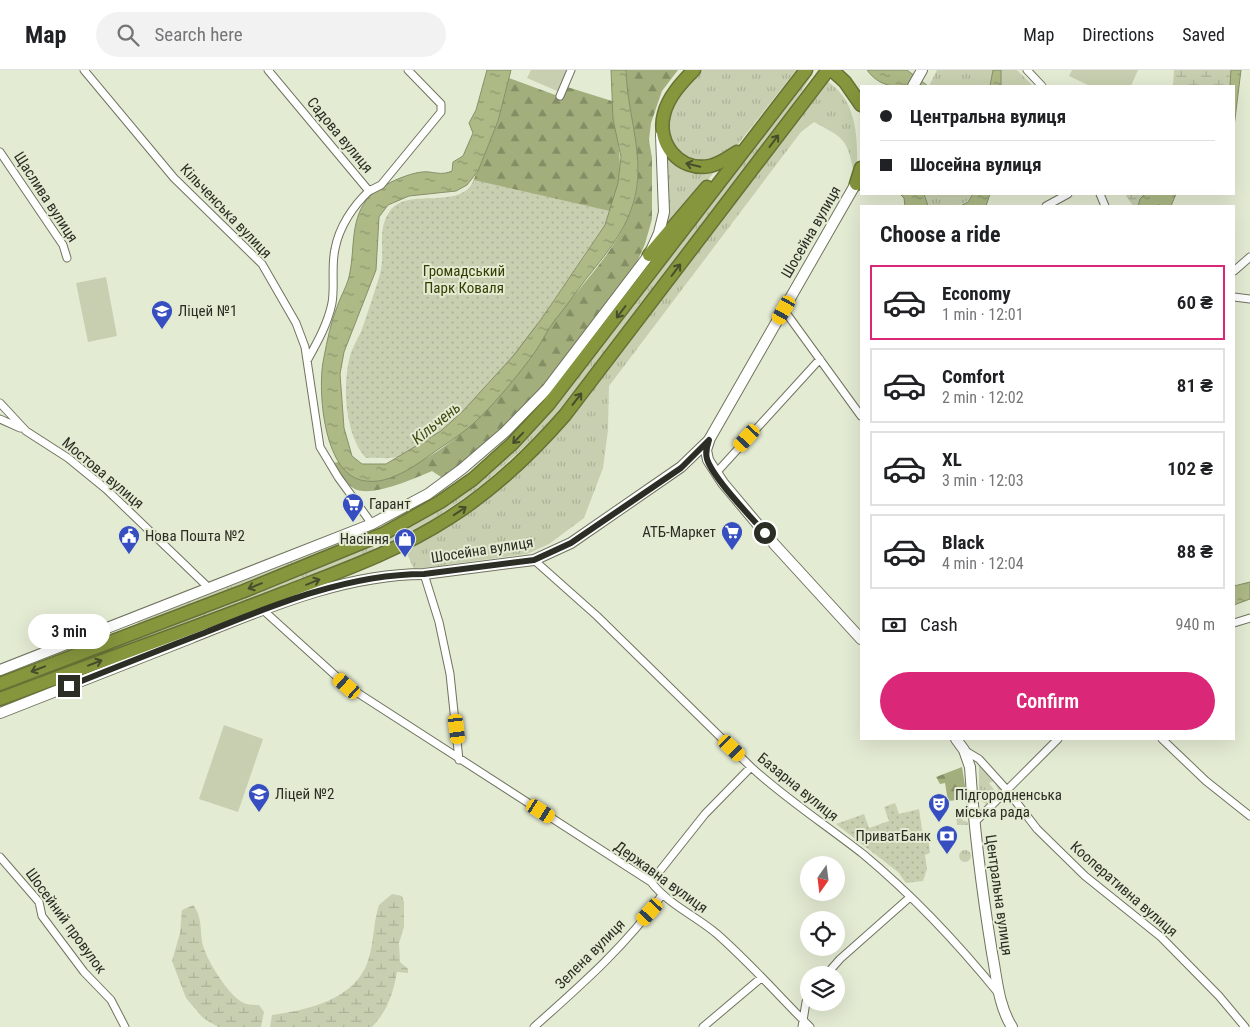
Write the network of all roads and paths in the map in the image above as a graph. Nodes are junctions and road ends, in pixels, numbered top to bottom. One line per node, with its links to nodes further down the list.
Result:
1 (84, 70): 31 (street, Кільченська вулиця)
2 (268, 70): 21 (street, Садова вулиця)
3 (408, 70): 21 (street)
4 (571, 70): 13 (street)
5 (694, 70): 17 (highway)
6 (806, 70): 16 (highway)
7 (1027, 70): 11 (street)
8 (922, 71): 10 (street)
9 (828, 72): 12 (highway); 49 (highway, one-way to 9)
10 (914, 85)
11 (1041, 85)
12 (850, 89): 14 (highway); 15 (highway)
13 (560, 96)
14 (860, 104)
15 (860, 114)
16 (768, 120): 19 (highway); 48 (highway, one-way to 48)
17 (662, 128): 19 (highway, one-way to 17); 24 (street)
18 (0, 152): 26 (street, Щаслива вулиця)
19 (737, 152): 24 (highway)
20 (859, 179): 30 (street, Шосейна вулиця)
21 (369, 191): 31 (street, Садова вулиця)
22 (1066, 195): 23 (street)
23 (1048, 205)
24 (649, 254): 39 (street)
25 (1250, 257): 27 (street)
26 (67, 258)
27 (1235, 270)
28 (1235, 297): 29 (street)
29 (1250, 299)
30 (784, 310): 32 (street); 37 (street, Шосейна вулиця)
31 (308, 359): 39 (street, Кільченська вулиця)
32 (820, 359): 34 (street); 38 (street)
33 (0, 403): 36 (street, Мостова вулиця)
34 (860, 415)
35 (0, 419): 36 (street)
36 (26, 431): 42 (street, Мостова вулиця)
37 (709, 440): 38 (street); 40 (street, Шосейна вулиця)
38 (716, 473): 46 (street)
39 (372, 524): 42 (street)
40 (534, 560): 41 (street, Шосейна вулиця); 56 (street, Базарна вулиця)
41 (424, 574): 43 (street, Шосейна вулиця); 55 (street)
42 (209, 588): 47 (street)
43 (263, 610): 50 (street, Шосейна вулиця); 55 (street, Державна вулиця)
44 (1250, 618): 45 (street)
45 (1235, 624)
46 (860, 638)
47 (0, 670)
48 (0, 684)
49 (0, 699)
50 (0, 713)
51 (957, 740): 54 (street, Центральна вулиця)
52 (1057, 740): 57 (street)
53 (1163, 740): 58 (street)
54 (964, 750): 57 (street, Кооперативна вулиця); 59 (street, Центральна вулиця)
55 (459, 760): 61 (street, Державна вулиця)
56 (751, 767): 61 (street); 63 (street, Базарна вулиця)
57 (1007, 790): 59 (street); 74 (street, Кооперативна вулиця)
58 (1250, 816)
59 (974, 823): 66 (street, Центральна вулиця)
60 (0, 857): 69 (street, Шосейний провулок)
61 (651, 882): 62 (street, Державна вулиця)
62 (662, 895): 65 (street, Державна вулиця); 70 (street, Зелена вулиця)
63 (909, 898): 64 (street); 66 (street, Базарна вулиця)
64 (834, 966)
65 (761, 978): 68 (street, Державна вулиця); 71 (street)
66 (1000, 996): 73 (street, Центральна вулиця)
67 (805, 1011): 68 (street)
68 (803, 1024): 72 (street, Державна вулиця)
69 (125, 1027)
70 (534, 1027)
71 (703, 1027)
72 (810, 1027)
73 (1012, 1027)
74 (1245, 1027)

